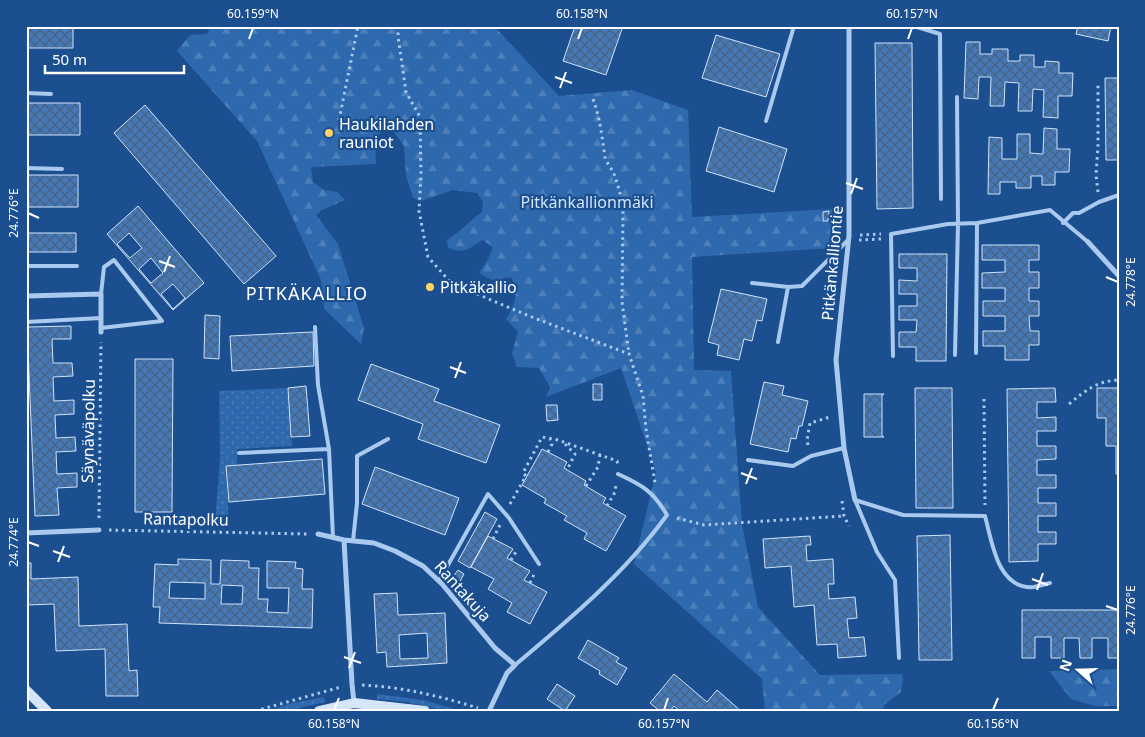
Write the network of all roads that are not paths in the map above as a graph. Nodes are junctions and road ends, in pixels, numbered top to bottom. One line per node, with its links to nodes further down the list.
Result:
1 (794, 26): 7 (lane)
2 (849, 26): 15 (street, Pitkänkalliontie)
3 (914, 26): 11 (lane)
4 (26, 93): 5 (lane)
5 (51, 94)
6 (957, 97): 14 (lane)
7 (766, 121)
8 (26, 168): 9 (lane)
9 (62, 169)
10 (1119, 195): 13 (lane)
11 (941, 199)
12 (977, 223): 13 (lane); 14 (lane); 29 (lane)
13 (1063, 223): 16 (lane)
14 (958, 224): 30 (lane); 31 (lane)
15 (849, 238): 21 (lane); 33 (street, Pitkänkalliontie)
16 (1088, 242): 19 (street)
17 (26, 266): 18 (lane)
18 (76, 266)
19 (1119, 276)
20 (752, 283): 21 (lane)
21 (788, 287): 28 (lane)
22 (101, 294): 23 (street); 24 (street); 27 (lane)
23 (26, 296)
24 (101, 318): 25 (lane); 27 (street)
25 (26, 322)
26 (315, 327): 34 (lane)
27 (101, 330)
28 (778, 342)
29 (976, 353)
30 (955, 355)
31 (893, 356)
32 (388, 438): 44 (lane)
33 (844, 448): 36 (lane); 38 (street, Pitkänkalliontie)
34 (329, 449): 35 (lane); 42 (lane)
35 (239, 453)
36 (748, 460)
37 (618, 474): 49 (lane)
38 (855, 500): 47 (lane); 48 (lane)
39 (99, 530): 40 (street)
40 (26, 533)
41 (318, 534): 42 (street)
42 (333, 538): 43 (street)
43 (344, 540): 44 (street, Rantakuja); 51 (street)
44 (353, 541): 46 (street, Rantakuja)
45 (539, 564): 46 (lane)
46 (439, 581): 49 (street, Rantakuja)
47 (1050, 583)
48 (898, 658)
49 (515, 665): 55 (street)
50 (26, 690): 52 (street)
51 (354, 703): 53 (street); 54 (street)
52 (47, 711)
53 (319, 711)
54 (425, 711)
55 (489, 711)

